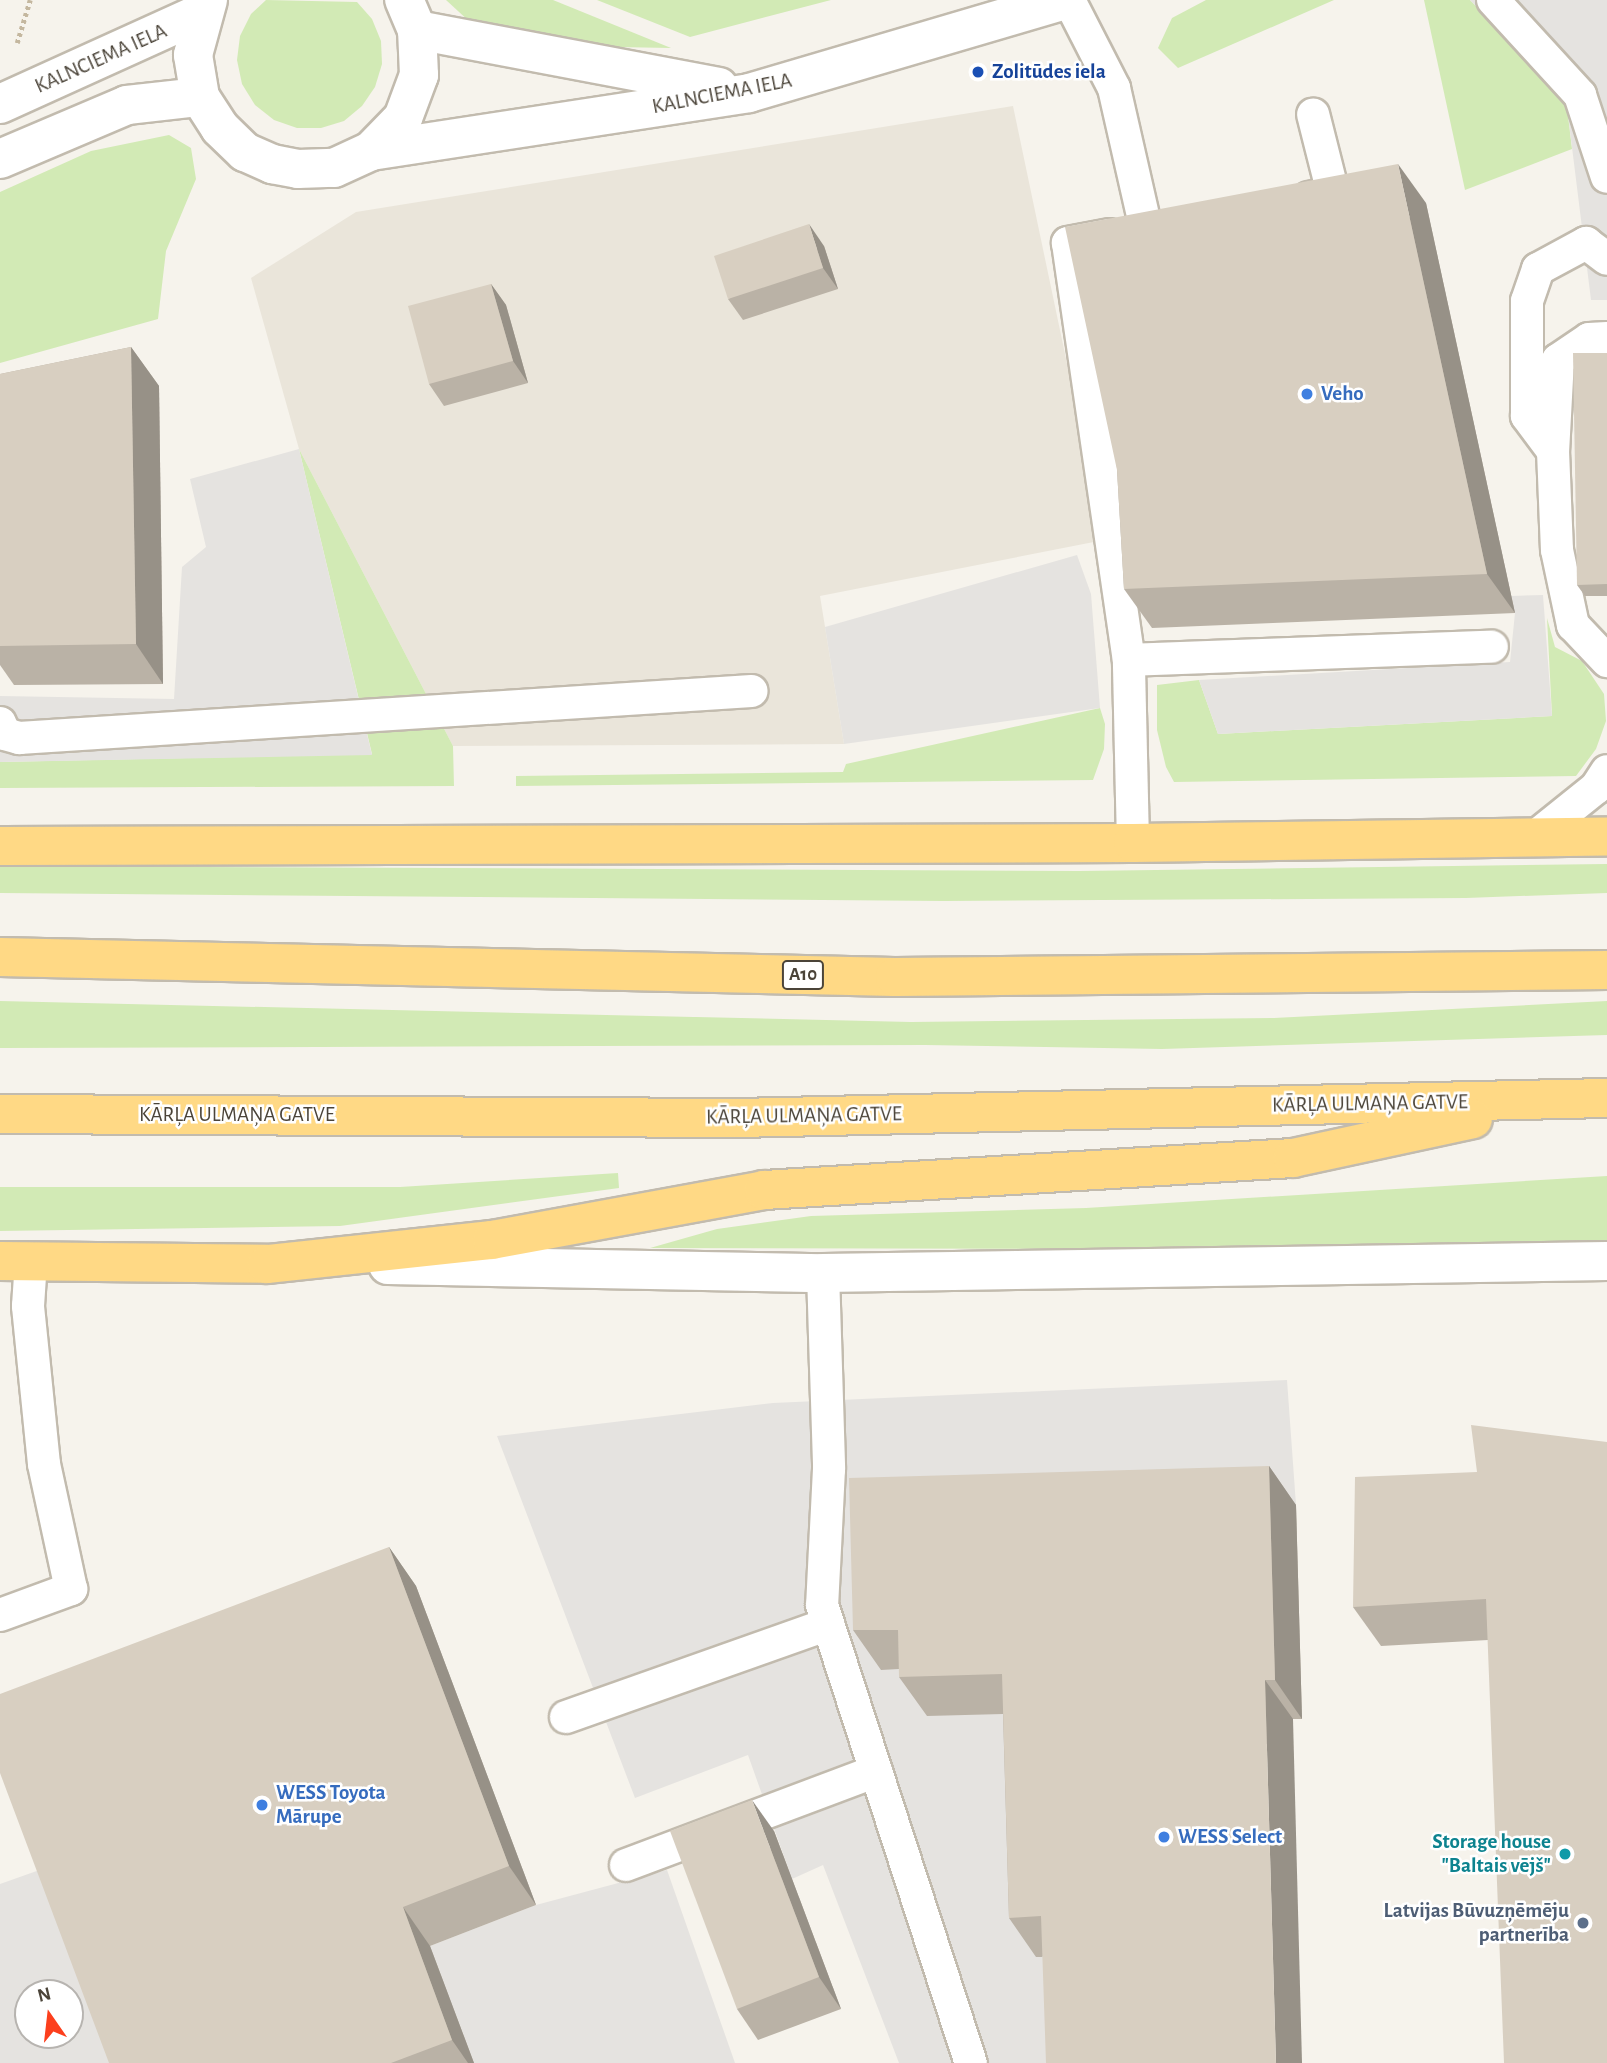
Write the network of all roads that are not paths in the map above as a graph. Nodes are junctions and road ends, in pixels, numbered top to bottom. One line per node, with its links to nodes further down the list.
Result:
1 (1067, 0): 5 (street, KALNCIEMA IELA); 17 (lane)
2 (1493, 0): 11 (lane)
3 (205, 6): 6 (street); 7 (street, KALNCIEMA IELA)
4 (410, 15): 5 (street); 9 (street)
5 (749, 93): 9 (street, KALNCIEMA IELA)
6 (200, 97): 9 (street); 10 (street)
7 (0, 104)
8 (1313, 114): 12 (lane)
9 (371, 151)
10 (0, 159)
11 (1607, 177)
12 (1279, 204)
13 (1607, 259): 15 (lane)
14 (1607, 338): 15 (lane)
15 (1553, 451): 18 (lane)
16 (1492, 647): 17 (lane)
17 (1129, 660): 24 (lane)
18 (1607, 661)
19 (751, 691): 20 (lane)
20 (0, 723)
21 (1607, 771): 23 (lane)
22 (1607, 836): 23 (highway)
23 (1531, 840): 24 (highway)
24 (1133, 843): 25 (highway)
25 (0, 846)
26 (0, 957): 27 (highway, A10)
27 (1607, 970)
28 (1607, 1098): 29 (highway, KĀRĻA ULMAŅA GATVE)
29 (1557, 1100): 30 (highway, KĀRĻA ULMAŅA GATVE); 33 (highway)
30 (0, 1114)
31 (15, 1261): 33 (highway); 35 (lane)
32 (1607, 1261): 34 (street)
33 (267, 1264): 34 (street)
34 (823, 1273): 36 (lane)
35 (0, 1615)
36 (828, 1624): 37 (lane); 38 (lane)
37 (566, 1717)
38 (876, 1771): 39 (lane); 40 (lane)
39 (626, 1866)
40 (971, 2063)

